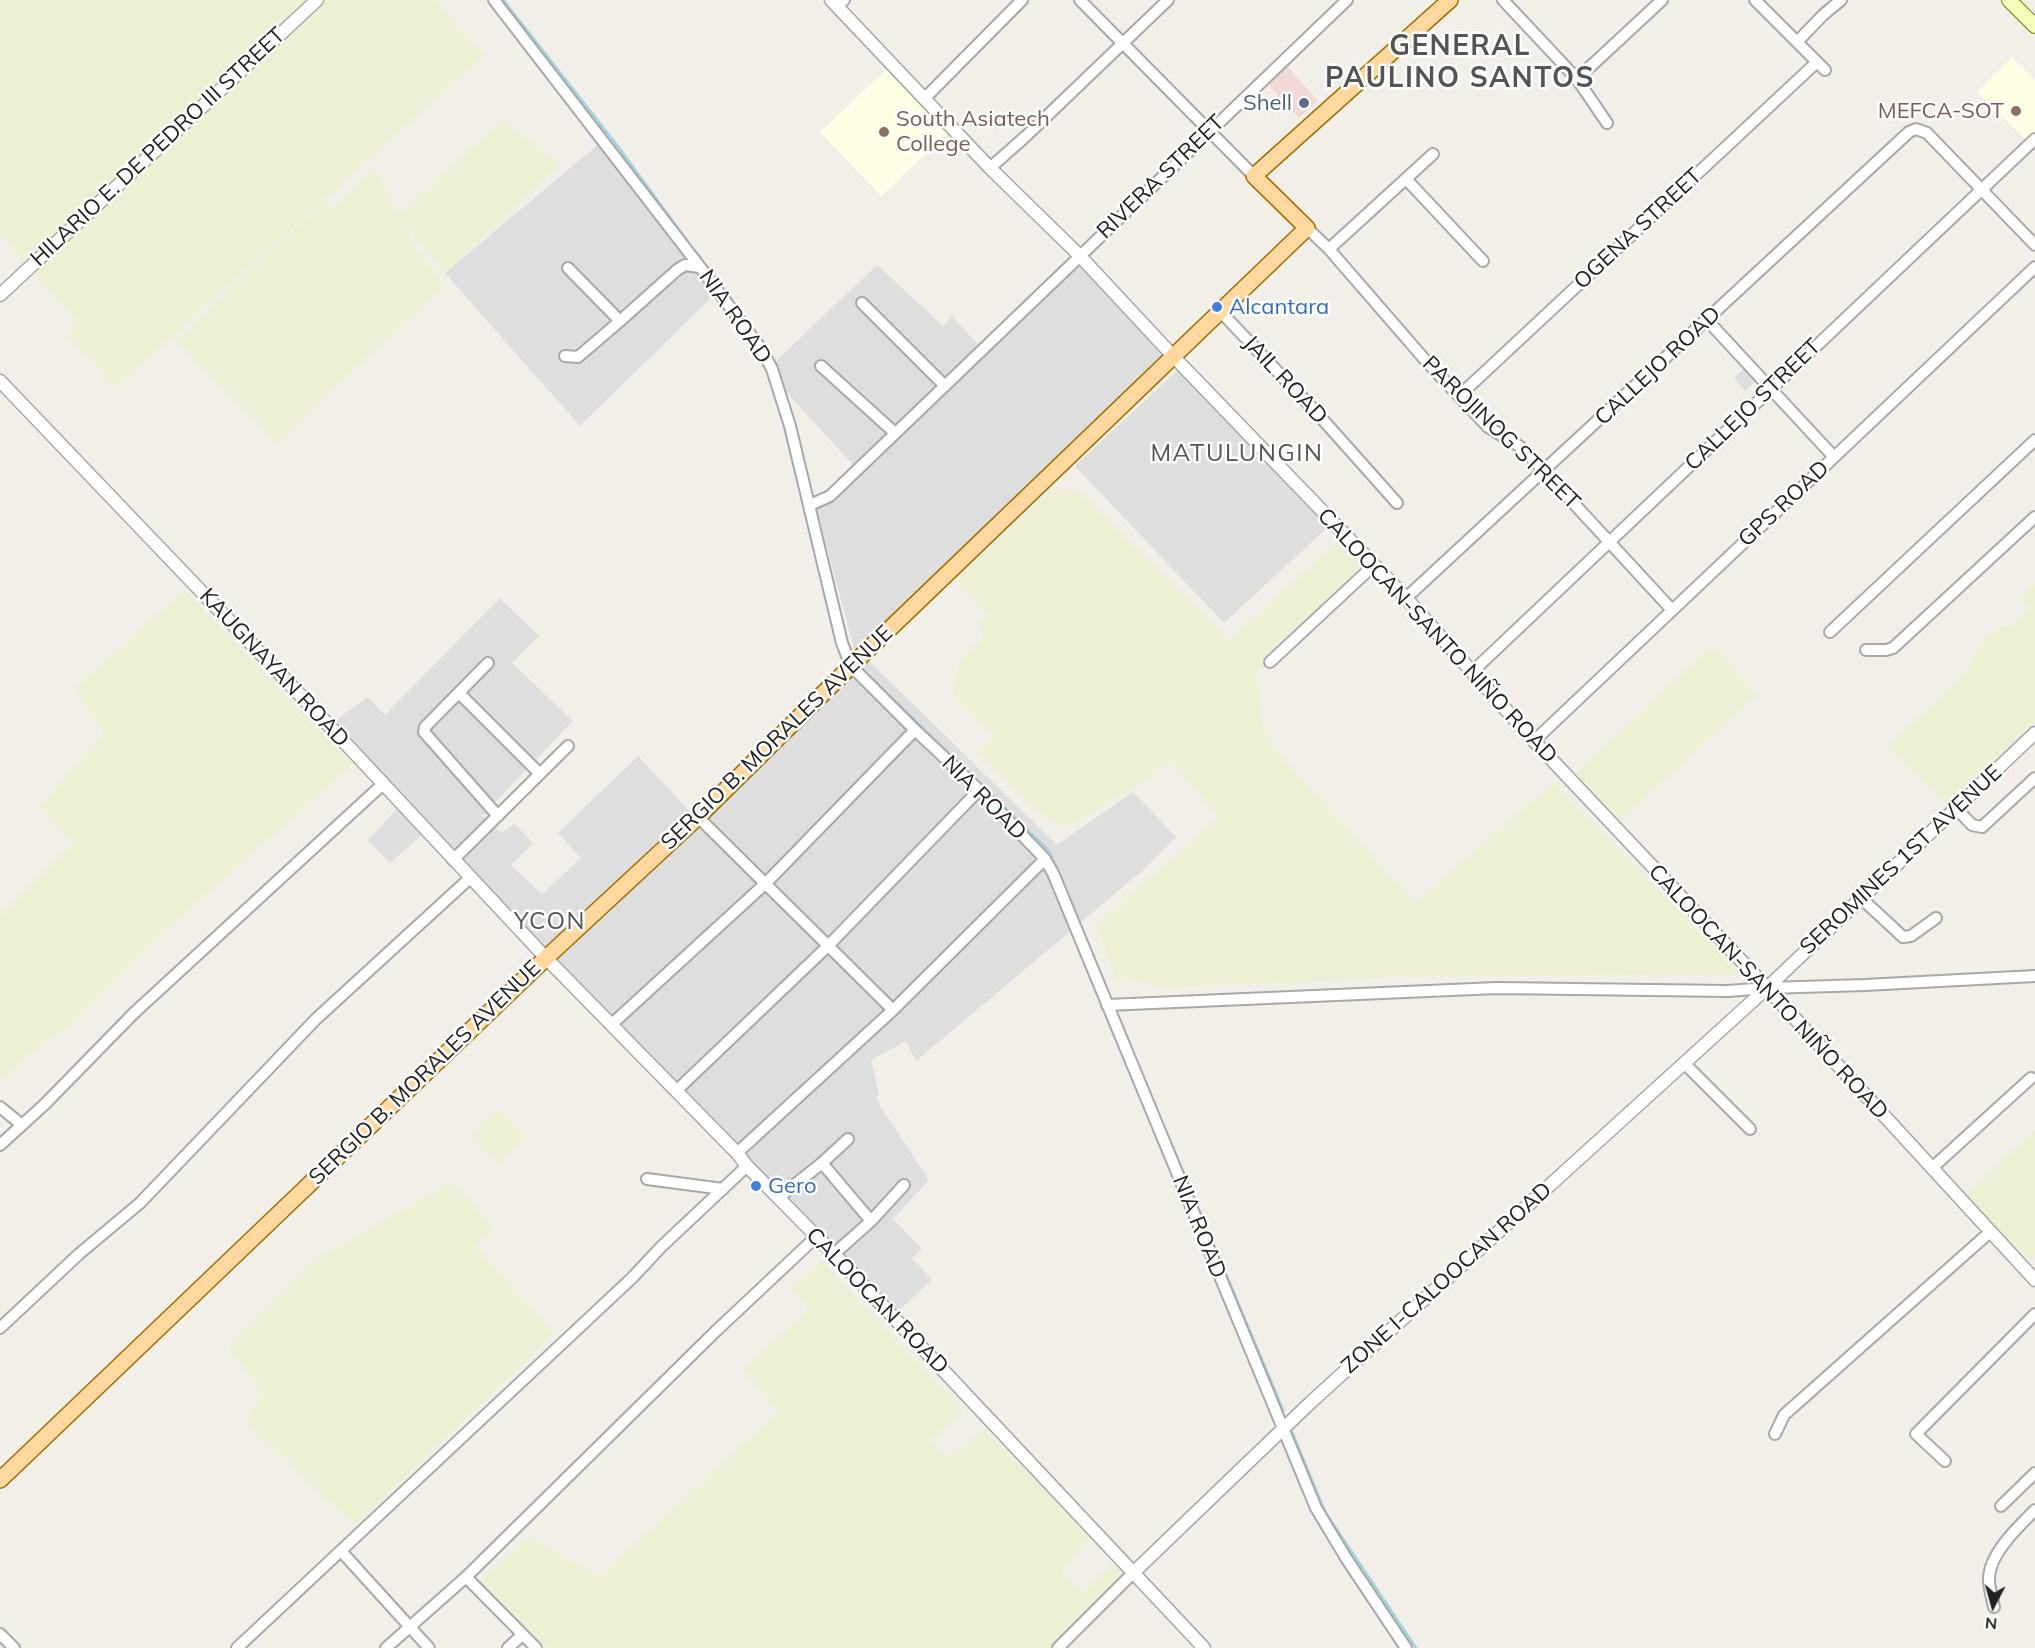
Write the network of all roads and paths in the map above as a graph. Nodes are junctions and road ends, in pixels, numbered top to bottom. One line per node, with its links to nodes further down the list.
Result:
1 (317, 0): 35 (street, HILARIO E. DE PEDRO III STREET)
2 (494, 0): 32 (street, NIA ROAD)
3 (1022, 0): 18 (street)
4 (1080, 0): 16 (street)
5 (1168, 0): 16 (street)
6 (1347, 0): 20 (street, RIVERA STREET)
7 (1450, 0): 24 (main road)
8 (1503, 0): 17 (street)
9 (1662, 0): 17 (street)
10 (1755, 0): 15 (street)
11 (1841, 0): 15 (street)
12 (2009, 0): 14 (main road)
13 (837, 2): 18 (street, CALOOCAN-SANTO NIÑO ROAD)
14 (2035, 26)
15 (1797, 42): 46 (street, OGENA STREET)
16 (1123, 43): 20 (street); 23 (street)
17 (1577, 79): 19 (street)
18 (925, 98): 23 (street, CALOOCAN-SANTO NIÑO ROAD)
19 (1606, 123)
20 (1209, 132): 24 (street); 30 (street, RIVERA STREET)
21 (2035, 139): 26 (street, CALLEJO STREET)
22 (1433, 154): 25 (street)
23 (990, 168): 30 (street, CALOOCAN-SANTO NIÑO ROAD)
24 (1254, 176): 27 (main road)
25 (1406, 179): 29 (street); 31 (street)
26 (1980, 189): 28 (street); 38 (street, CALLEJO ROAD); 45 (street, CALLEJO STREET)
27 (1307, 228): 29 (street, PAROJINOG STREET); 37 (main road, SERGIO B. MORALES AVENUE)
28 (2035, 245)
29 (1329, 249): 46 (street, PAROJINOG STREET)
30 (1080, 255): 41 (street, CALOOCAN-SANTO NIÑO ROAD); 44 (street, RIVERA STREET)
31 (1483, 261)
32 (700, 267): 39 (street); 52 (street, NIA ROAD)
33 (2035, 267): 49 (street, GPS ROAD)
34 (568, 268): 39 (street)
35 (0, 295)
36 (862, 303): 44 (street)
37 (1220, 311): 41 (main road, SERGIO B. MORALES AVENUE); 51 (street, JAIL ROAD)
38 (1707, 320): 45 (street); 50 (street, CALLEJO ROAD)
39 (620, 321): 40 (street)
40 (565, 356)
41 (1173, 356): 55 (street, CALOOCAN-SANTO NIÑO ROAD); 62 (main road, SERGIO B. MORALES AVENUE)
42 (821, 366): 47 (street)
43 (0, 381): 71 (street, KAUGNAYAN ROAD)
44 (945, 386): 47 (street, RIVERA STREET)
45 (1772, 388): 49 (street); 54 (street, CALLEJO STREET)
46 (1459, 396): 50 (street, PAROJINOG STREET)
47 (895, 433): 52 (street, RIVERA STREET)
48 (2035, 440): 58 (street)
49 (1834, 457): 57 (street, GPS ROAD)
50 (1545, 471): 54 (street, PAROJINOG STREET); 56 (street, CALLEJO ROAD)
51 (1397, 503)
52 (814, 504): 62 (street, NIA ROAD)
53 (2035, 517): 59 (street)
54 (1609, 542): 57 (street, PAROJINOG STREET); 63 (street, CALLEJO STREET)
55 (1374, 565): 56 (street, CALOOCAN-SANTO NIÑO ROAD); 60 (street)
56 (1407, 598): 63 (street, CALOOCAN-SANTO NIÑO ROAD)
57 (1672, 610): 67 (street, GPS ROAD)
58 (1830, 632)
59 (1866, 650)
60 (1270, 662)
61 (488, 663): 64 (street)
62 (851, 666): 65 (street, NIA ROAD); 75 (main road, SERGIO B. MORALES AVENUE)
63 (1472, 672): 67 (street, CALOOCAN-SANTO NIÑO ROAD)
64 (459, 693): 69 (street); 74 (street)
65 (915, 730): 72 (street, NIA ROAD); 79 (street)
66 (2035, 733): 73 (street, SEROMINES 1ST AVENUE)
67 (1534, 741): 85 (street, CALOOCAN-SANTO NIÑO ROAD)
68 (568, 746): 69 (street)
69 (540, 774): 74 (street)
70 (2035, 778): 73 (street)
71 (383, 784): 77 (street, KAUGNAYAN ROAD); 93 (street)
72 (979, 790): 76 (street, NIA ROAD); 82 (street)
73 (1956, 808): 80 (street, SEROMINES 1ST AVENUE)
74 (498, 816): 77 (street)
75 (698, 817): 79 (street); 83 (main road, SERGIO B. MORALES AVENUE)
76 (1045, 859): 86 (street, NIA ROAD); 87 (street)
77 (453, 860): 78 (street, KAUGNAYAN ROAD)
78 (470, 878): 83 (street, KAUGNAYAN ROAD); 111 (street)
79 (766, 883): 82 (street); 88 (street)
80 (1861, 898): 81 (street); 85 (street, SEROMINES 1ST AVENUE)
81 (1936, 918)
82 (828, 946): 87 (street); 91 (street)
83 (546, 958): 88 (street, CALOOCAN ROAD); 116 (main road, SERGIO B. MORALES AVENUE)
84 (2035, 976): 85 (street)
85 (1767, 988): 86 (street); 89 (street, ZONE I-CALOOCAN ROAD); 100 (street, CALOOCAN-SANTO NIÑO ROAD)
86 (1107, 1005): 112 (street, NIA ROAD)
87 (893, 1010): 97 (street)
88 (612, 1024): 91 (street, CALOOCAN ROAD)
89 (1684, 1063): 94 (street); 112 (street, ZONE I-CALOOCAN ROAD)
90 (2031, 1078): 100 (street)
91 (676, 1091): 97 (street, CALOOCAN ROAD)
92 (0, 1107): 93 (street)
93 (22, 1125): 96 (street)
94 (1750, 1129)
95 (848, 1139): 98 (street)
96 (0, 1145)
97 (737, 1153): 99 (street, CALOOCAN ROAD)
98 (822, 1163): 104 (street); 105 (street)
99 (747, 1166): 103 (street); 104 (street, CALOOCAN ROAD)
100 (1932, 1168): 106 (street, CALOOCAN-SANTO NIÑO ROAD)
101 (647, 1179): 103 (street)
102 (904, 1185): 105 (street)
103 (723, 1189): 119 (street)
104 (777, 1198): 107 (street, CALOOCAN ROAD)
105 (871, 1221): 108 (street)
106 (1990, 1233): 109 (street, CALOOCAN-SANTO NIÑO ROAD); 113 (street)
107 (816, 1237): 108 (street, CALOOCAN ROAD); 121 (street)
108 (834, 1254): 120 (street, CALOOCAN ROAD)
109 (2035, 1280)
110 (2035, 1314): 114 (street)
111 (0, 1328)
112 (1283, 1430): 120 (street, ZONE I-CALOOCAN ROAD); 134 (street, NIA ROAD)
113 (1775, 1434)
114 (1945, 1461)
115 (2035, 1473): 117 (street)
116 (0, 1480)
117 (2001, 1506)
118 (2035, 1510): 122 (street)
119 (341, 1551): 123 (street); 127 (street)
120 (1132, 1574): 132 (street); 133 (street, CALOOCAN ROAD)
121 (466, 1577): 123 (street); 125 (street)
122 (1994, 1607)
123 (409, 1626): 128 (street); 129 (street)
124 (0, 1634): 126 (street)
125 (522, 1635): 130 (street); 131 (street)
126 (14, 1648)
127 (237, 1648)
128 (386, 1648)
129 (429, 1648)
130 (508, 1648)
131 (536, 1648)
132 (1058, 1648)
133 (1204, 1648)
134 (1406, 1648)

